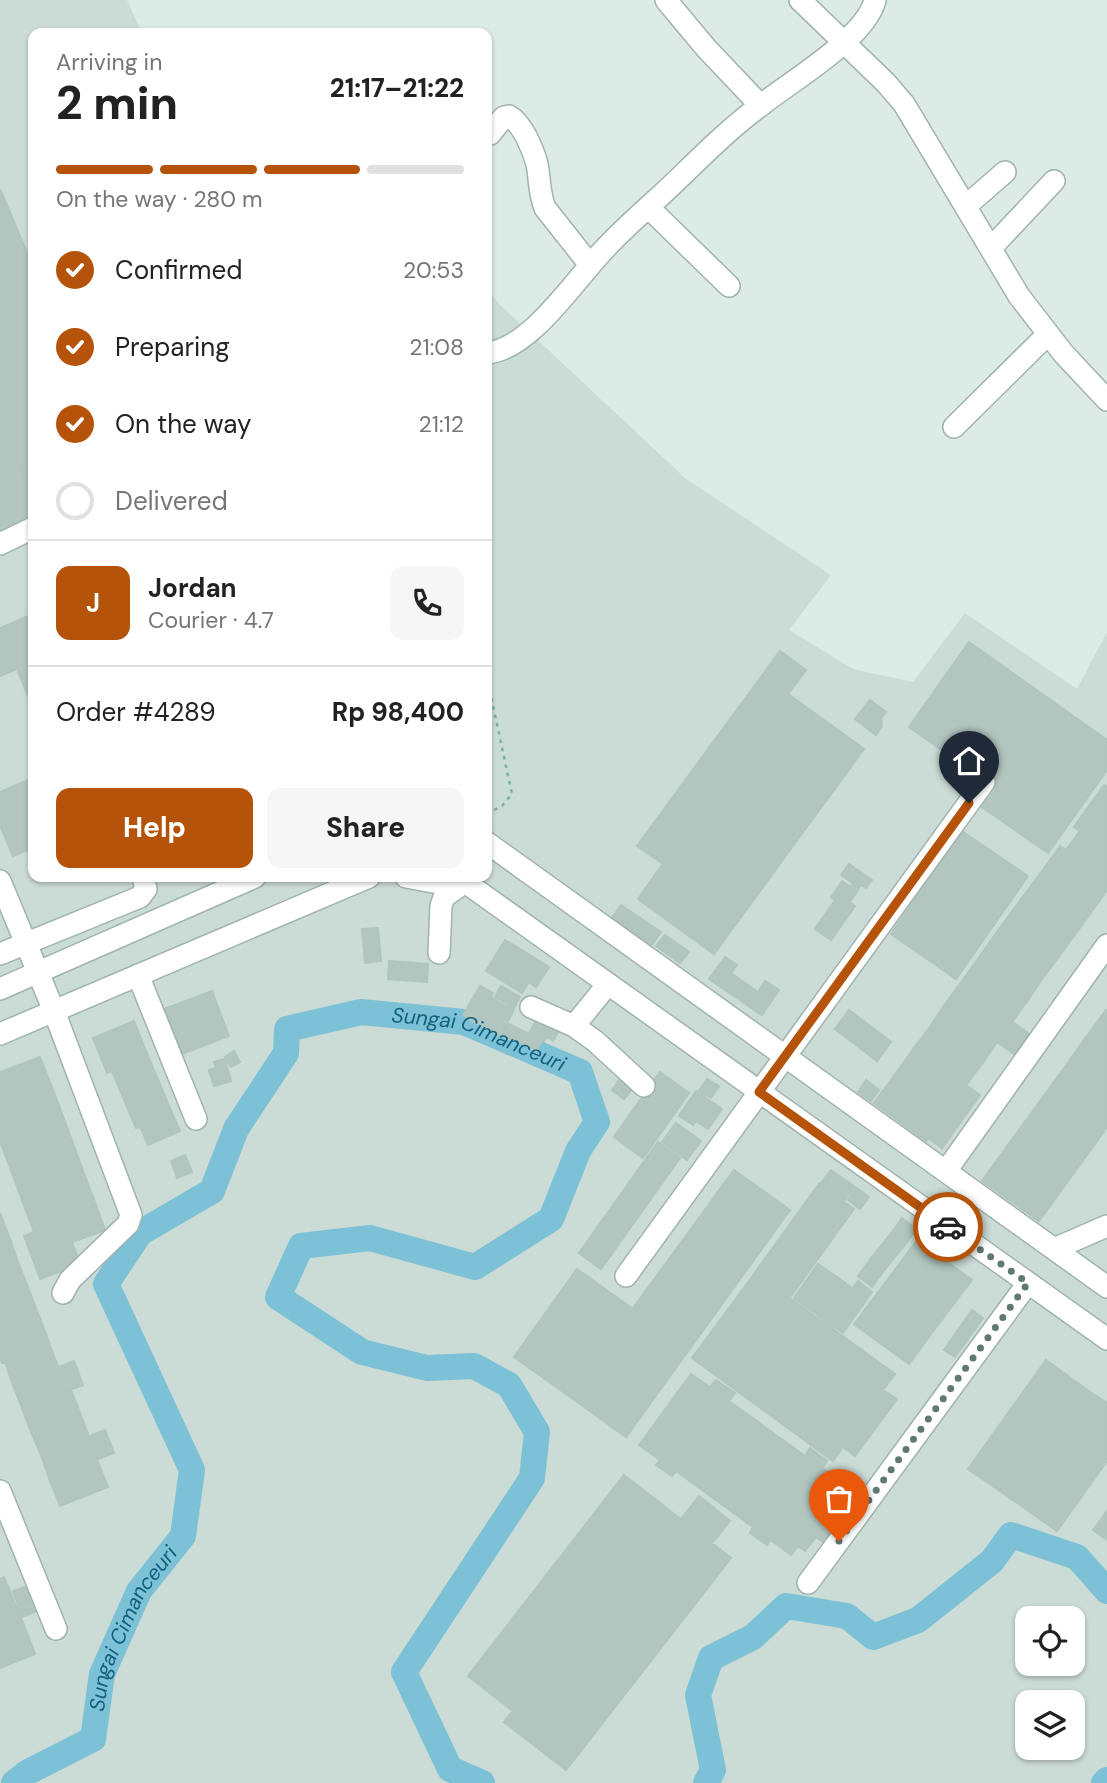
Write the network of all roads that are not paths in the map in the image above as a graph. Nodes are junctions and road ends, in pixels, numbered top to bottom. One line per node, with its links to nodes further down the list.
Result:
1 (666, 0): 5 (street)
2 (800, 0): 4 (street)
3 (876, 0): 4 (street)
4 (843, 43): 5 (street); 9 (street)
5 (760, 106): 10 (street)
6 (492, 133): 12 (street)
7 (1005, 172): 9 (street)
8 (1054, 181): 11 (street)
9 (966, 206): 11 (street)
10 (648, 207): 12 (street); 13 (street)
11 (991, 248): 14 (street)
12 (590, 265): 15 (street)
13 (729, 286)
14 (1048, 334): 16 (street); 17 (street)
15 (492, 352)
16 (1107, 400)
17 (954, 427)
18 (28, 530): 19 (street)
19 (0, 544)
20 (984, 782): 40 (street)
21 (492, 846): 40 (street)
22 (0, 881): 28 (street)
23 (144, 882): 28 (street)
24 (244, 882): 32 (street)
25 (357, 882): 33 (street)
26 (454, 882): 30 (street)
27 (463, 882): 34 (street)
28 (25, 943): 31 (street); 32 (street)
29 (1107, 945): 44 (street)
30 (439, 953)
31 (0, 954)
32 (38, 974): 35 (street); 37 (street)
33 (138, 975): 37 (street); 43 (street)
34 (608, 984): 38 (street); 42 (street)
35 (0, 989)
36 (531, 1007): 38 (street)
37 (54, 1011): 39 (street); 50 (street)
38 (574, 1026): 41 (street)
39 (0, 1034)
40 (785, 1056): 42 (street); 44 (street)
41 (644, 1086)
42 (759, 1092): 47 (street); 48 (street)
43 (195, 1119)
44 (946, 1171): 46 (street)
45 (1107, 1226): 46 (street)
46 (1054, 1249): 49 (street)
47 (626, 1276)
48 (1028, 1283): 51 (street); 53 (street)
49 (1107, 1287)
50 (63, 1293)
51 (1107, 1339)
52 (0, 1491): 54 (street)
53 (808, 1583)
54 (55, 1629)

